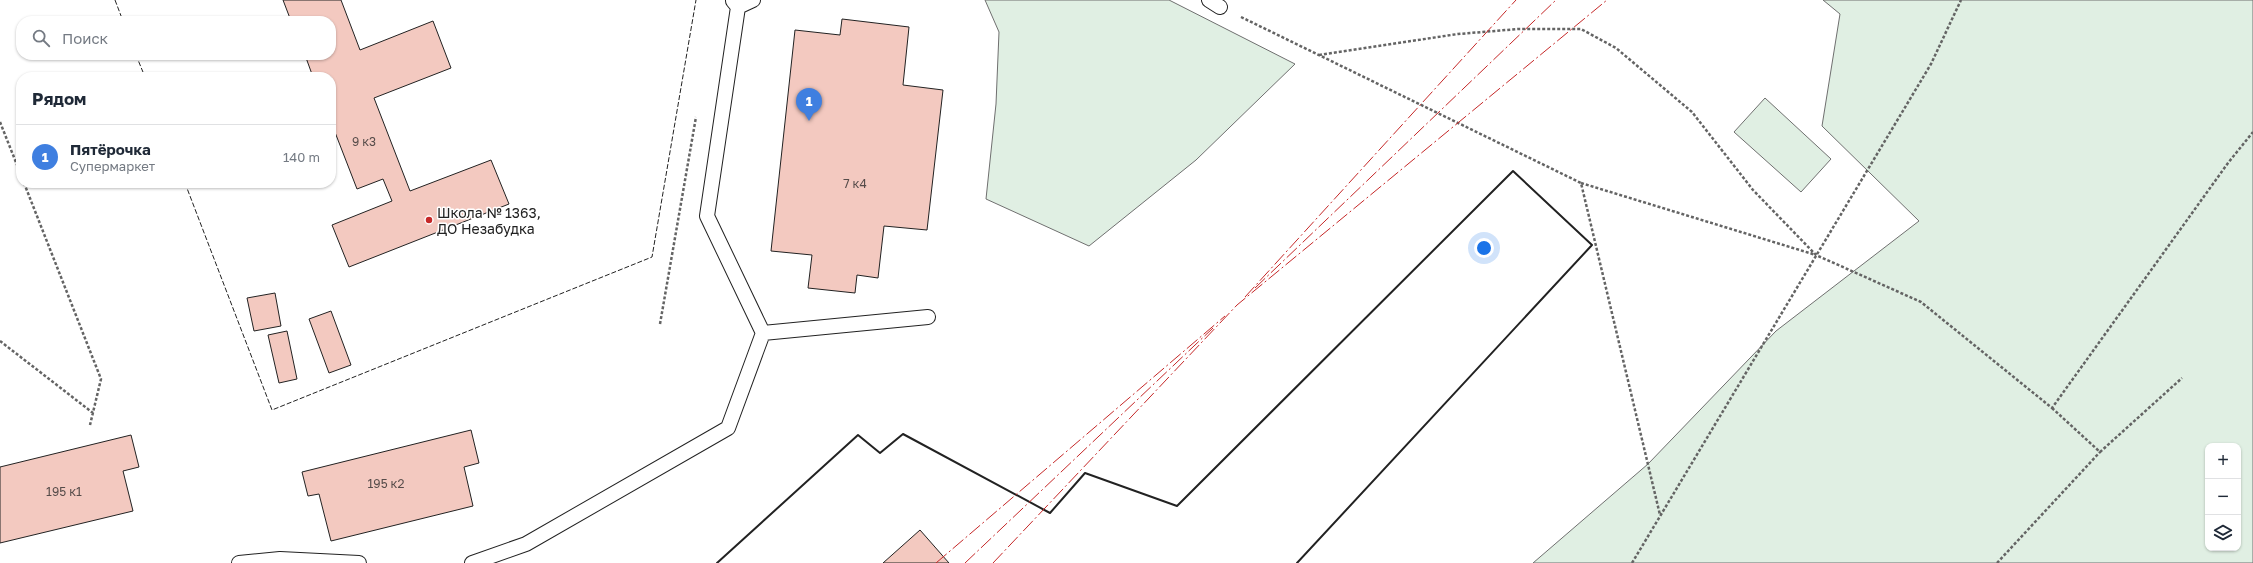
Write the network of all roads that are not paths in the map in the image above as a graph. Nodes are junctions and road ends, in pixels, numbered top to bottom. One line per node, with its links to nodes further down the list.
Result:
1 (753, 0): 2 (lane)
2 (735, 3): 4 (lane)
3 (928, 317): 4 (lane)
4 (763, 333): 7 (lane)
5 (239, 563): 6 (lane)
6 (359, 563)
7 (472, 563)

